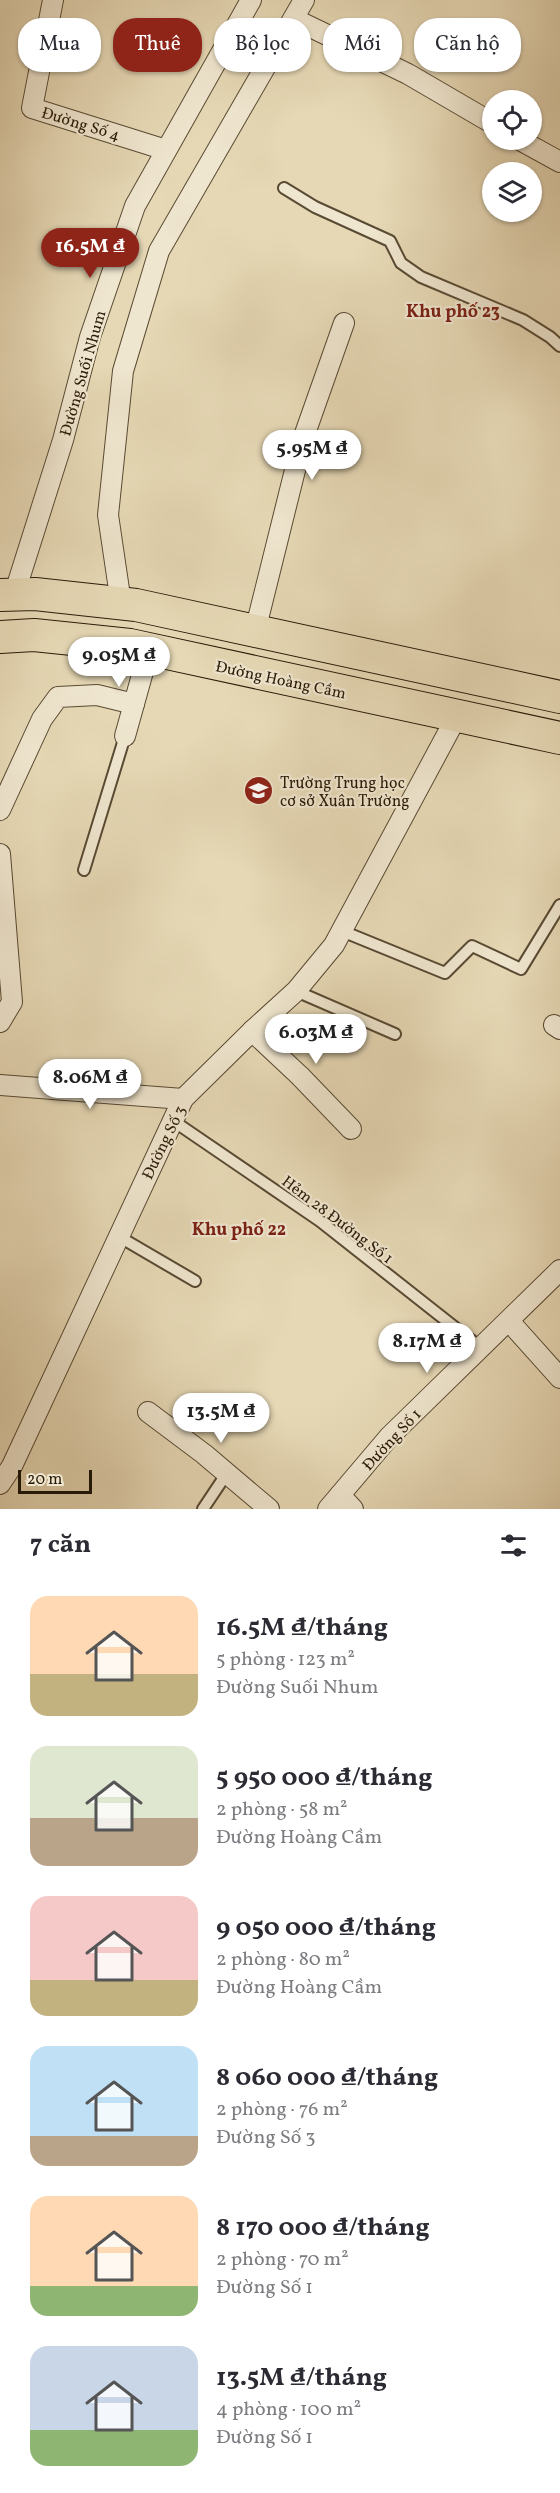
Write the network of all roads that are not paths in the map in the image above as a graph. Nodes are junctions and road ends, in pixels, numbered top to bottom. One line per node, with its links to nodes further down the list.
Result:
1 (53, 0): 8 (street, Đường Số 4)
2 (251, 0): 8 (street, Đường Suối Nhum)
3 (304, 0): 4 (street)
4 (295, 18)
5 (311, 28): 7 (street)
6 (263, 72): 15 (street)
7 (482, 117)
8 (166, 150): 14 (street, Đường Suối Nhum)
9 (538, 150): 10 (street)
10 (560, 162)
11 (284, 188): 13 (lane)
12 (344, 324): 16 (street)
13 (560, 346)
14 (7, 595): 15 (main road)
15 (121, 603): 16 (main road)
16 (255, 632): 19 (main road)
17 (0, 637): 18 (main road, Đường Hoàng Cầm)
18 (149, 650): 20 (street); 21 (main road, Đường Hoàng Cầm)
19 (560, 697)
20 (134, 704): 22 (street); 24 (street)
21 (457, 716): 23 (main road, Đường Hoàng Cầm); 28 (street, Đường Số 3)
22 (125, 736): 26 (lane)
23 (560, 738)
24 (0, 810)
25 (0, 854): 30 (street)
26 (84, 870)
27 (560, 905): 28 (lane)
28 (342, 930): 29 (street, Đường Số 3)
29 (296, 991): 31 (street, Đường Số 3); 32 (lane)
30 (0, 1022)
31 (252, 1031): 34 (street, Đường Số 3); 36 (street)
32 (394, 1034)
33 (0, 1085): 34 (street)
34 (183, 1099): 35 (street, Đường Số 3)
35 (172, 1120): 37 (street, Đường Số 3); 41 (lane, Hẻm 28 Đường Số 1)
36 (351, 1129)
37 (118, 1236): 39 (lane); 45 (street, Đường Số 3)
38 (560, 1270): 40 (street, Đường Số 1)
39 (195, 1281)
40 (509, 1321): 41 (street, Đường Số 1); 42 (street)
41 (481, 1348): 46 (street, Đường Số 1)
42 (560, 1378)
43 (148, 1412): 44 (street)
44 (227, 1473): 47 (lane); 48 (street)
45 (0, 1484)
46 (340, 1504)
47 (203, 1509)
48 (269, 1509)

